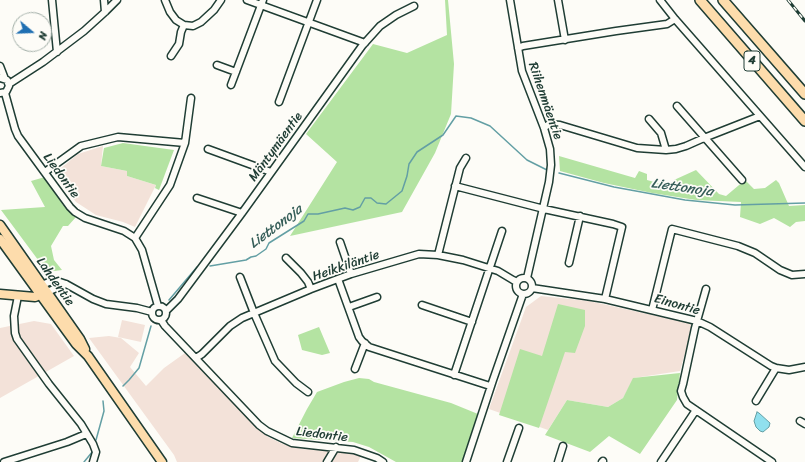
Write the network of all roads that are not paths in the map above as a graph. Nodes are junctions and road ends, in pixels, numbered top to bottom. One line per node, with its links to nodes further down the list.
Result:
1 (52, 0): 22 (street)
2 (104, 0): 15 (street)
3 (117, 0): 15 (street)
4 (165, 0): 18 (street)
5 (221, 0): 18 (street)
6 (247, 0): 13 (street)
7 (317, 0): 17 (street)
8 (510, 0): 21 (street, Riihenmäentie)
9 (558, 0): 19 (street)
10 (660, 0): 16 (street)
11 (700, 0): 37 (highway, 4)
12 (723, 0): 31 (highway, 4)
13 (262, 2): 17 (street); 26 (street)
14 (414, 6): 20 (street, Mäntymäentie)
15 (106, 12): 22 (street)
16 (675, 19): 19 (street); 35 (street)
17 (309, 22): 20 (street); 33 (street)
18 (184, 25): 23 (street)
19 (565, 40): 21 (street)
20 (365, 43): 46 (street, Mäntymäentie)
21 (518, 48): 38 (street, Riihenmäentie)
22 (57, 52): 28 (street)
23 (171, 56)
24 (217, 65): 26 (street)
25 (0, 66): 27 (street)
26 (236, 72): 29 (street)
27 (2, 78): 28 (street)
28 (9, 84): 30 (street)
29 (231, 85)
30 (2, 93): 45 (street, Liedontie)
31 (805, 94)
32 (191, 98): 40 (street)
33 (280, 102)
34 (677, 106): 39 (street)
35 (760, 116): 39 (street); 44 (street)
36 (649, 119): 42 (street)
37 (805, 121)
38 (544, 128): 42 (street); 50 (street, Riihenmäentie)
39 (704, 138): 42 (street); 47 (street)
40 (185, 143): 45 (street); 55 (street)
41 (208, 149): 46 (street)
42 (666, 150)
43 (466, 158): 48 (street)
44 (805, 167)
45 (45, 172): 55 (street, Liedontie)
46 (271, 172): 51 (street, Mäntymäentie)
47 (742, 180)
48 (455, 186): 50 (street); 58 (street)
49 (197, 198): 51 (street)
50 (544, 209): 52 (street); 65 (street, Riihenmäentie)
51 (242, 213): 82 (street, Mäntymäentie)
52 (580, 216): 60 (street); 76 (street)
53 (0, 225): 71 (main road, Lahdentie)
54 (502, 231): 61 (street)
55 (135, 238): 78 (street)
56 (0, 239): 71 (main road, Lahdentie)
57 (340, 242): 62 (street)
58 (438, 255): 61 (street, Heikkiläntie); 62 (street, Heikkiläntie)
59 (286, 258): 69 (street)
60 (569, 263)
61 (490, 268): 67 (street, Heikkiläntie); 86 (street)
62 (351, 274): 66 (street, Heikkiläntie)
63 (805, 274): 80 (street)
64 (240, 277): 83 (street)
65 (527, 278): 67 (street); 68 (street)
66 (338, 279): 69 (street, Heikkiläntie); 79 (street)
67 (517, 282): 73 (street)
68 (532, 288): 73 (street); 76 (street, Einontie)
69 (311, 289): 83 (street, Heikkiläntie)
70 (706, 289): 85 (street)
71 (41, 290): 74 (main road); 81 (street); 103 (main road, Lahdentie)
72 (0, 294): 74 (main road)
73 (523, 294): 93 (street)
74 (20, 296): 98 (street)
75 (377, 297): 79 (street)
76 (605, 299): 80 (street, Einontie)
77 (422, 305): 86 (street)
78 (158, 306): 81 (street); 82 (street)
79 (349, 307): 87 (street)
80 (652, 310): 85 (street, Einontie)
81 (152, 312): 84 (street)
82 (166, 312): 84 (street)
83 (254, 313): 88 (street, Heikkiläntie); 94 (street)
84 (161, 320): 88 (street, Liedontie)
85 (697, 321): 90 (street, Einontie); 96 (street)
86 (472, 322): 92 (street)
87 (365, 343): 91 (street); 92 (street)
88 (196, 358): 100 (street, Liedontie)
89 (805, 367): 90 (street, Einontie)
90 (776, 368): 95 (street)
91 (355, 369)
92 (454, 375): 93 (street)
93 (490, 386): 106 (street)
94 (308, 392)
95 (756, 401)
96 (696, 410): 109 (street); 110 (street)
97 (519, 428): 107 (street)
98 (86, 434): 101 (street); 102 (street)
99 (563, 446): 108 (street)
100 (336, 447): 104 (street); 105 (street, Liedontie)
101 (4, 462)
102 (93, 462)
103 (162, 462)
104 (328, 462)
105 (383, 462)
106 (466, 462)
107 (507, 462)
108 (558, 462)
109 (661, 462)
110 (772, 462)

